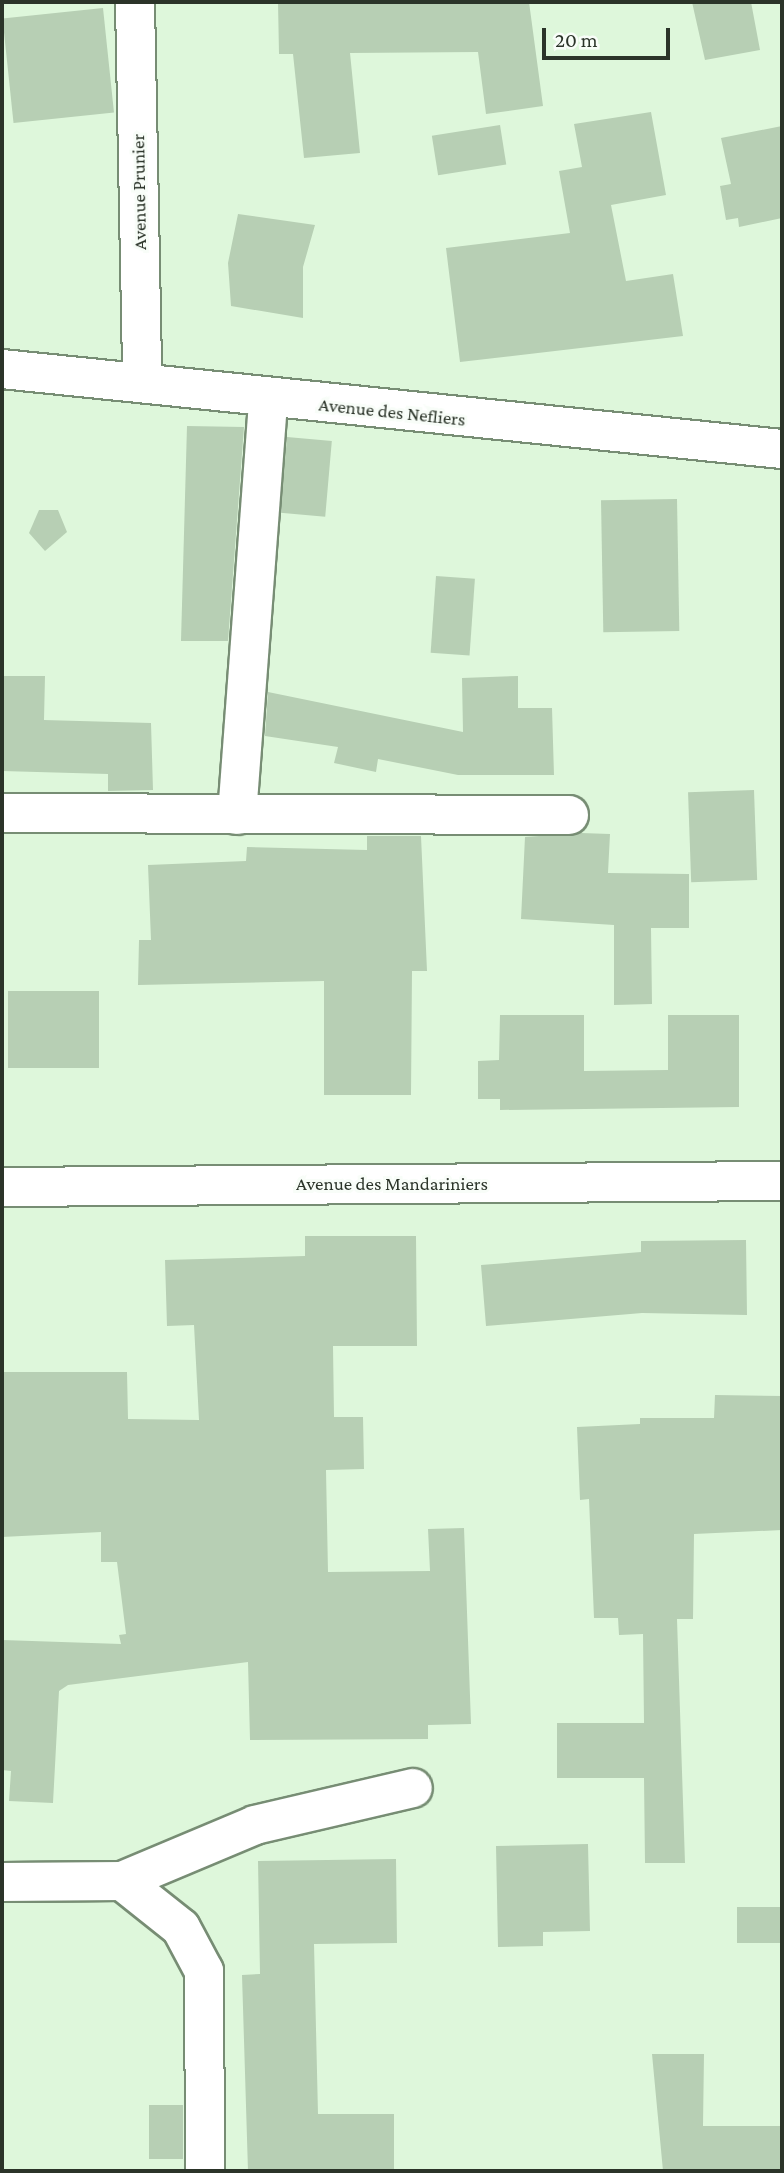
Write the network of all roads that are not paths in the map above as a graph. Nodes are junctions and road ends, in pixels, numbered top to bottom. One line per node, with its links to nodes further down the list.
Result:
1 (135, 2): 3 (street, Avenue Prunier)
2 (2, 369): 3 (street, Avenue des Nefliers)
3 (142, 382): 4 (street, Avenue des Nefliers)
4 (268, 399): 5 (street, Avenue des Nefliers); 7 (street)
5 (782, 449)
6 (2, 813): 7 (street)
7 (237, 815): 8 (street)
8 (569, 816)
9 (782, 1181): 10 (street, Avenue des Mandariniers)
10 (2, 1187)
11 (413, 1788): 12 (street)
12 (122, 1881): 13 (street); 14 (street)
13 (2, 1882)
14 (205, 2171)

